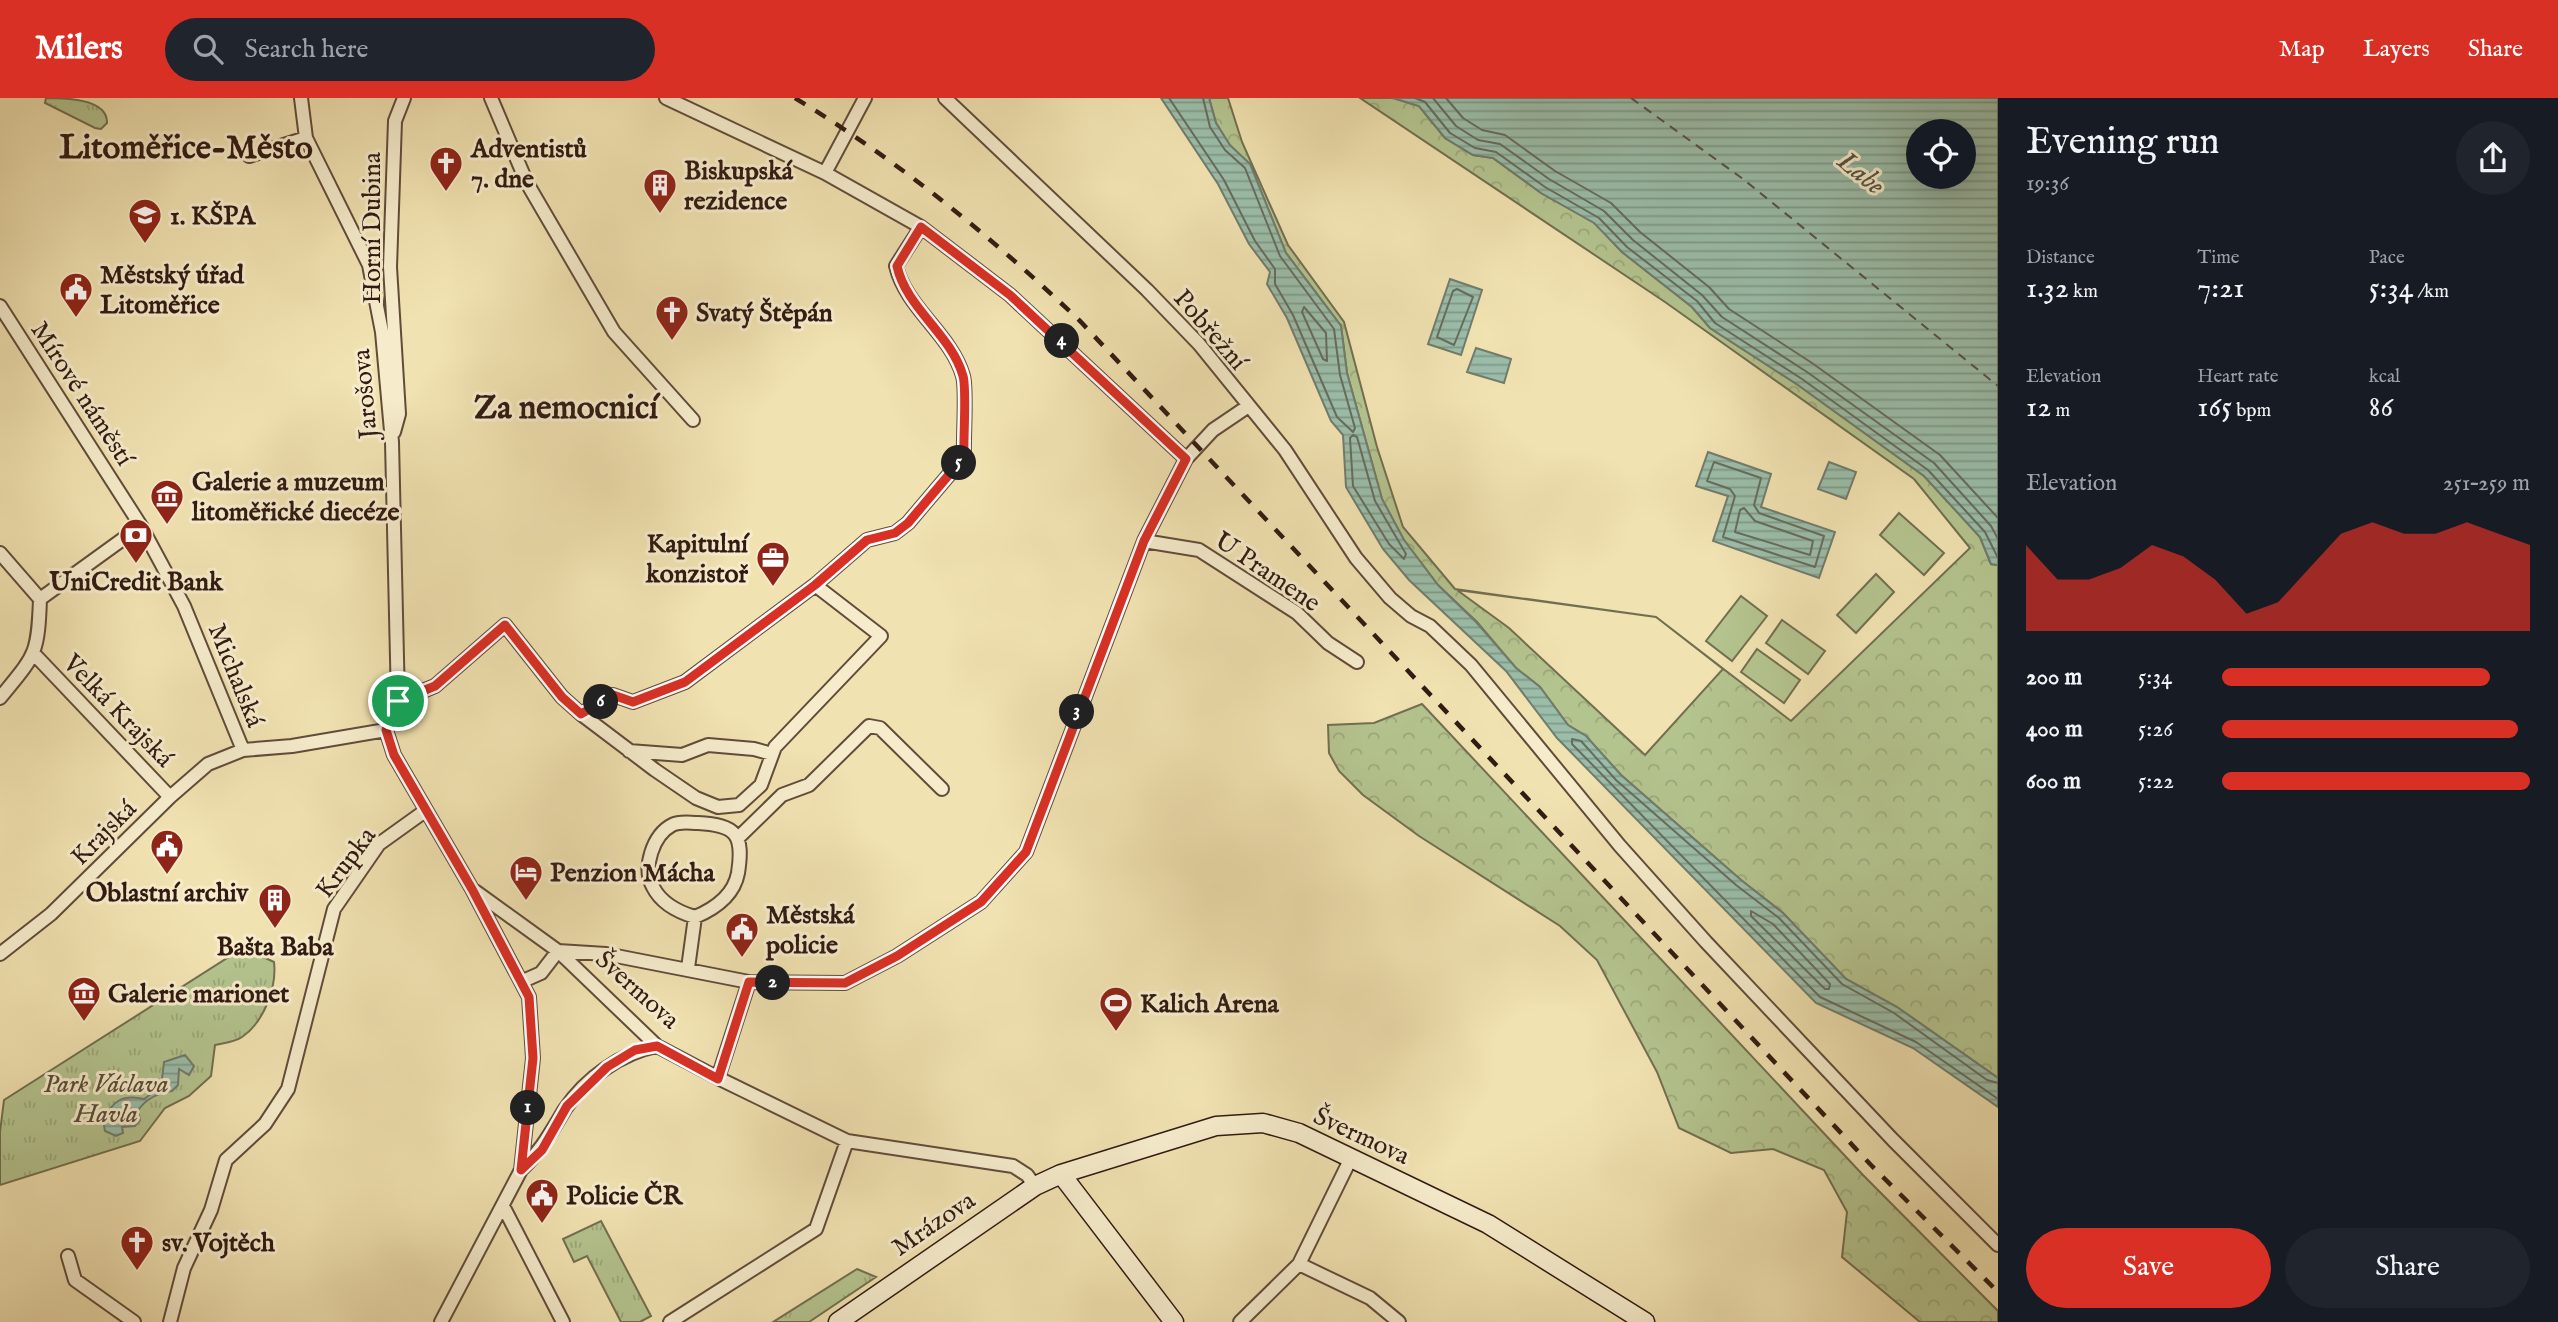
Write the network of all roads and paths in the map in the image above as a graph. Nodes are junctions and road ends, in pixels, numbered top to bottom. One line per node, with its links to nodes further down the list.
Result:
1 (301, 98): 7 (street, Jarošova)
2 (404, 98): 14 (street, Horní Dubina)
3 (491, 98): 13 (street)
4 (666, 98): 9 (street)
5 (865, 98): 9 (street)
6 (946, 98): 12 (street, Pobřežní)
7 (306, 138): 8 (street); 14 (street, Jarošova)
8 (249, 156)
9 (825, 173): 10 (street)
10 (921, 227): 15 (street); 19 (street)
11 (0, 306): 16 (street, Mírové náměstí)
12 (1247, 407): 15 (street); 49 (street, Pobřežní)
13 (693, 419)
14 (392, 442): 24 (street, Jarošova)
15 (1186, 459): 17 (street)
16 (141, 526): 20 (street); 27 (street, Michalská)
17 (1144, 541): 22 (street, U Pramene); 40 (street)
18 (0, 553): 20 (street)
19 (815, 585): 25 (street); 29 (street)
20 (40, 599): 21 (street)
21 (35, 655): 23 (street); 31 (street, Velká Krajská)
22 (1357, 662)
23 (0, 698)
24 (398, 701): 25 (street); 26 (street)
25 (581, 714): 28 (street)
26 (386, 730): 27 (street, Michalská); 32 (street)
27 (243, 750): 31 (street, Krajská)
28 (628, 751): 29 (street); 29 (street)
29 (772, 754)
30 (942, 789): 33 (street)
31 (170, 797): 37 (street, Krajská)
32 (425, 811): 34 (street); 53 (street, Krupka)
33 (738, 838): 35 (street); 35 (street)
34 (472, 889): 36 (street, Švermova); 39 (street)
35 (695, 918): 38 (street)
36 (558, 951): 38 (street); 39 (street); 41 (street, Švermova)
37 (0, 954)
38 (688, 968): 40 (street)
39 (523, 981): 45 (street)
40 (749, 982): 42 (street)
41 (657, 1046): 42 (street, Švermova); 45 (street)
42 (718, 1079): 43 (street, Švermova)
43 (847, 1141): 47 (street, Švermova); 56 (street)
44 (1351, 1158): 46 (main road, Švermova); 51 (street); 61 (main road, Švermova)
45 (521, 1170): 48 (street)
46 (1061, 1174): 47 (main road, Mrázova); 58 (main road)
47 (1035, 1186): 57 (main road, Mrázova)
48 (503, 1206): 54 (street); 55 (street)
49 (1998, 1245)
50 (68, 1256): 52 (street)
51 (1299, 1264): 59 (street); 60 (street)
52 (134, 1322)
53 (170, 1322)
54 (441, 1322)
55 (563, 1322)
56 (670, 1322)
57 (838, 1322)
58 (1174, 1322)
59 (1240, 1322)
60 (1399, 1322)
61 (1645, 1322)

